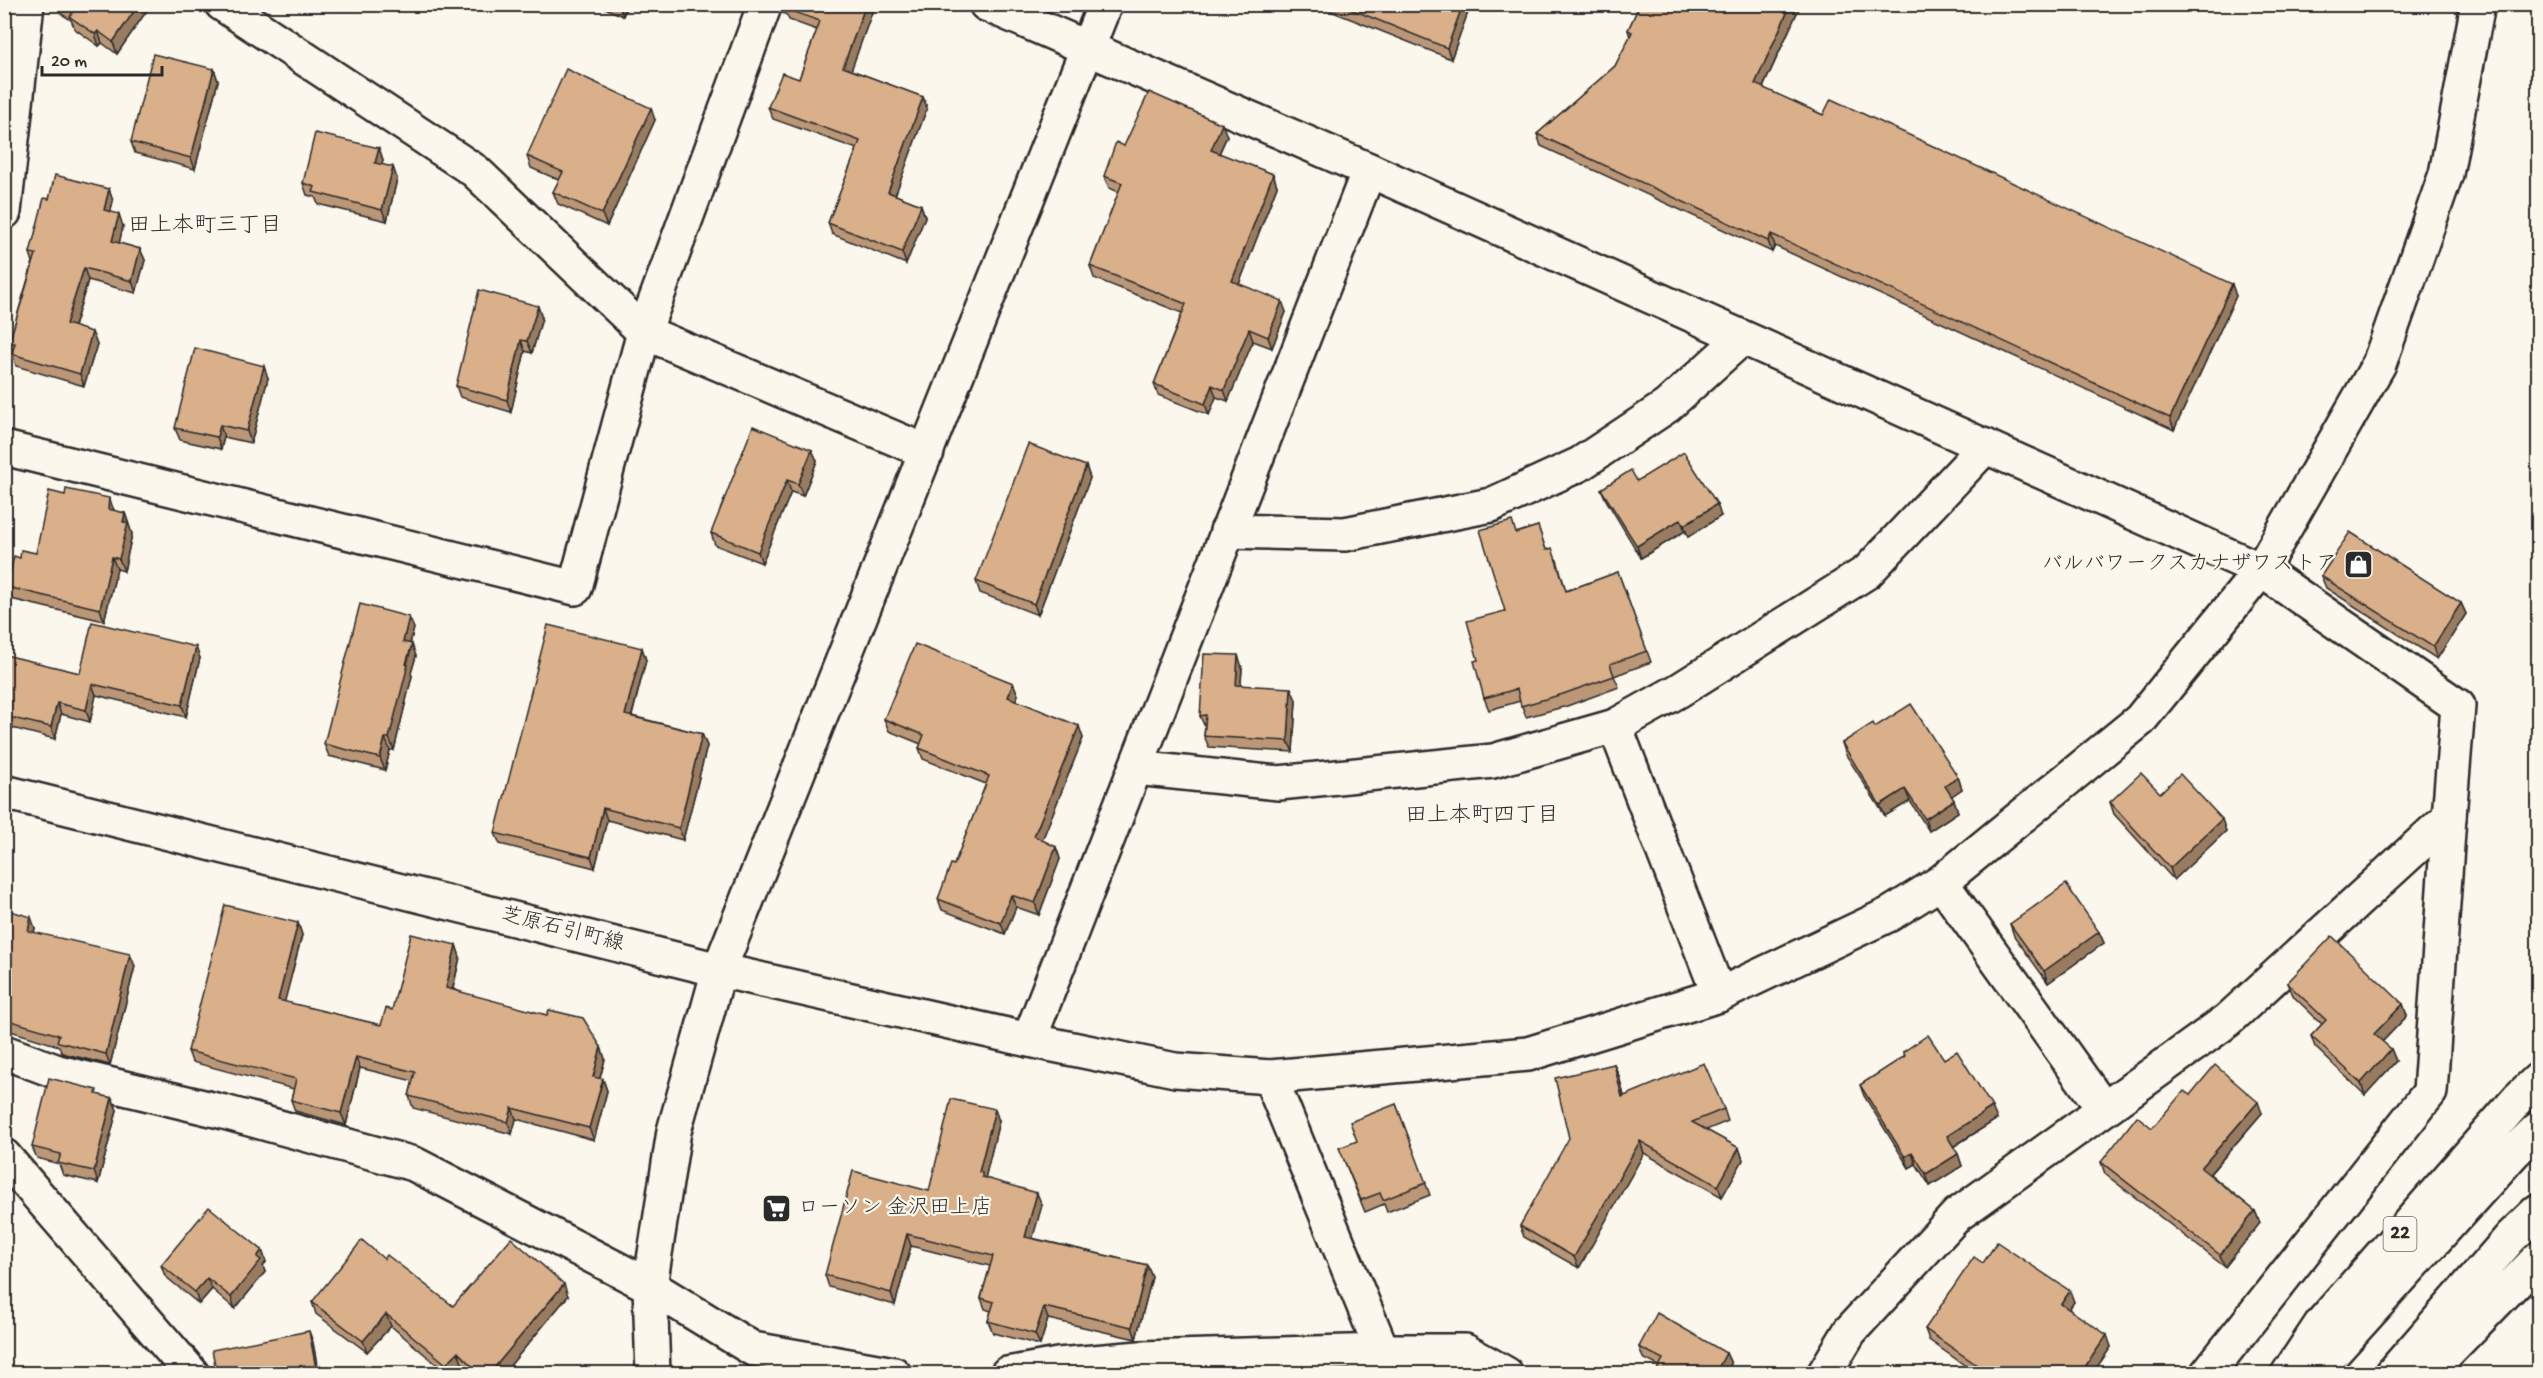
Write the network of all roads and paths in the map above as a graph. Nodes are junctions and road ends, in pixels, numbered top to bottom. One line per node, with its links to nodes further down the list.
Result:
1 (27, 4): 9 (street)
2 (222, 4): 10 (street)
3 (765, 4): 10 (street)
4 (986, 4): 7 (street)
5 (1105, 4): 7 (street)
6 (2478, 4): 16 (street, 芝原石引町線)
7 (1088, 50): 8 (street); 14 (street)
8 (1368, 170): 11 (street); 15 (street)
9 (4, 212)
10 (644, 332): 13 (street); 14 (street)
11 (1742, 338): 12 (street); 15 (street)
12 (1986, 446): 16 (street); 17 (street)
13 (4, 448)
14 (927, 452): 22 (street)
15 (1227, 531): 18 (street)
16 (2262, 570): 20 (street); 21 (street, 芝原石引町線)
17 (1615, 726): 18 (street); 23 (street)
18 (1136, 768): 24 (street)
19 (4, 792): 22 (street, 芝原石引町線)
20 (2448, 817): 28 (street); 42 (street)
21 (1941, 882): 23 (street, 芝原石引町線); 28 (street)
22 (719, 970): 24 (street, 芝原石引町線); 33 (street)
23 (1719, 995): 26 (street, 芝原石引町線)
24 (1029, 1040): 26 (street, 芝原石引町線)
25 (4, 1052): 33 (street)
26 (1270, 1077): 34 (street)
27 (2528, 1090): 43 (street, 22)
28 (2103, 1108): 41 (street)
29 (2538, 1129): 44 (street, 22)
30 (4, 1156): 36 (street)
31 (2538, 1211): 45 (street)
32 (2538, 1259): 46 (street)
33 (650, 1286): 37 (street); 38 (street)
34 (1387, 1362): 35 (street); 40 (street)
35 (1139, 1366): 39 (street)
36 (192, 1374)
37 (653, 1374)
38 (894, 1374)
39 (1006, 1374)
40 (1506, 1374)
41 (1824, 1374)
42 (2207, 1374)
43 (2288, 1374)
44 (2314, 1374)
45 (2392, 1374)
46 (2426, 1374)

